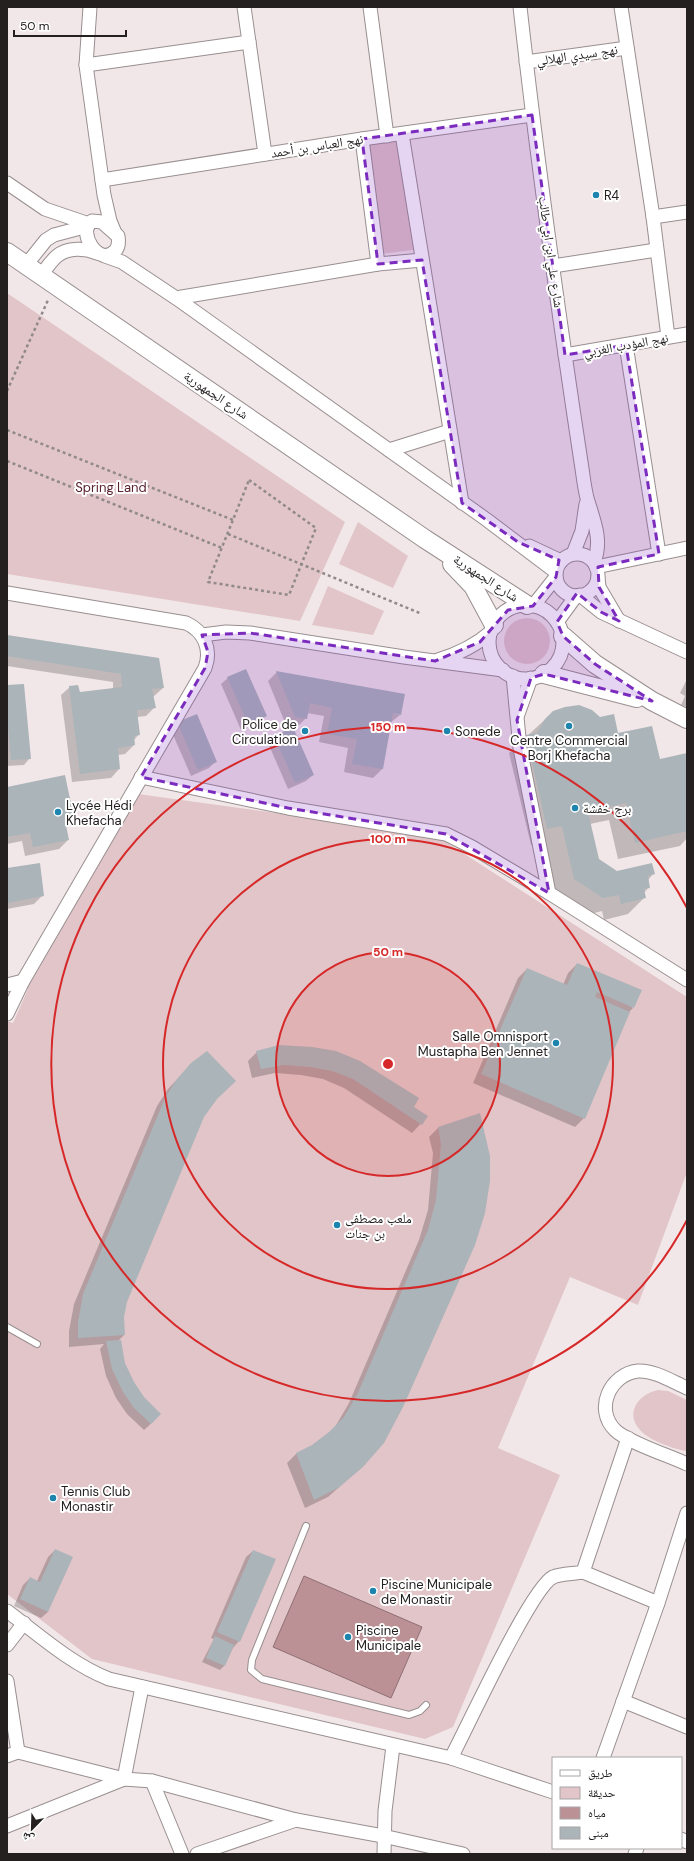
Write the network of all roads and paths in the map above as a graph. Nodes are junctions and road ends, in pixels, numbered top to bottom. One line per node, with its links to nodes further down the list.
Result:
1 (90, 7): 9 (street)
2 (244, 7): 6 (street)
3 (370, 7): 12 (street)
4 (520, 7): 8 (street, شارع علي ابن ابي طالب)
5 (621, 7): 7 (street)
6 (249, 42): 9 (street); 14 (street)
7 (627, 48): 8 (street, نهج سيدي الهلالي); 19 (street)
8 (526, 62): 10 (street, شارع علي ابن ابي طالب)
9 (86, 65): 15 (street)
10 (532, 115): 11 (street, نهج العباس بن أحمد); 27 (street, شارع علي ابن ابي طالب)
11 (402, 134): 12 (street, نهج العباس بن أحمد); 25 (street)
12 (387, 136): 13 (street, نهج العباس بن أحمد)
13 (362, 139): 14 (street, نهج العباس بن أحمد); 26 (street)
14 (265, 154): 15 (street, نهج العباس بن أحمد)
15 (102, 180): 17 (street)
16 (7, 183): 20 (street)
17 (104, 195): 20 (street); 21 (street)
18 (687, 212): 19 (street)
19 (653, 218): 22 (street)
20 (89, 224): 21 (street); 24 (street); 28 (street)
21 (117, 237): 24 (street); 29 (street)
22 (656, 250): 27 (street); 32 (street)
23 (7, 252): 28 (street, شارع الجمهورية)
24 (101, 254): 28 (street); 29 (street)
25 (422, 260): 26 (street); 37 (street)
26 (378, 264): 30 (street)
27 (553, 266): 34 (street, شارع علي ابن ابي طالب)
28 (40, 275): 35 (path); 44 (street, شارع الجمهورية)
29 (144, 275): 30 (street)
30 (176, 298): 38 (street)
31 (687, 334): 32 (street, نهج المؤدب الغربي)
32 (668, 338): 33 (street, نهج المؤدب الغربي)
33 (626, 345): 34 (street, نهج المؤدب الغربي); 47 (street)
34 (565, 355): 40 (street, شارع علي ابن ابي طالب)
35 (7, 391)
36 (7, 430): 42 (path)
37 (450, 431): 38 (street); 41 (street)
38 (389, 450): 41 (street)
39 (7, 461): 45 (path)
40 (586, 496): 49 (street, شارع علي ابن ابي طالب); 50 (street, شارع علي ابن ابي طالب)
41 (462, 503): 49 (street)
42 (233, 520): 43 (path); 48 (path)
43 (228, 534): 45 (path); 48 (path)
44 (425, 539): 53 (street, شارع الجمهورية); 56 (street, شارع الجمهورية)
45 (222, 548): 48 (path)
46 (687, 548): 47 (street)
47 (660, 554): 50 (street)
48 (301, 564): 54 (path)
49 (562, 566): 50 (street); 52 (street); 53 (street, شارع علي ابن ابي طالب)
50 (596, 569): 52 (street); 55 (street)
51 (7, 593): 58 (street)
52 (578, 596): 55 (street); 57 (street)
53 (530, 606): 56 (street); 57 (street)
54 (422, 614)
55 (620, 621): 59 (street)
56 (492, 629): 60 (street); 61 (street)
57 (560, 629): 62 (street); 63 (street)
58 (202, 635): 60 (street); 66 (street)
59 (687, 652)
60 (435, 661): 61 (street)
61 (508, 673): 62 (street); 65 (street)
62 (537, 676): 63 (street); 65 (street)
63 (652, 701): 64 (street)
64 (687, 719)
65 (516, 720): 67 (street)
66 (141, 777): 67 (street); 69 (street)
67 (549, 893): 68 (street)
68 (687, 980)
69 (23, 982): 70 (street); 71 (street)
70 (7, 986)
71 (7, 1014)
72 (7, 1328): 73 (lane)
73 (37, 1344)
74 (687, 1388): 75 (street)
75 (628, 1438): 76 (street); 79 (street)
76 (687, 1464)
77 (687, 1513): 80 (street)
78 (306, 1526): 87 (lane)
79 (583, 1572): 80 (street); 92 (street)
80 (658, 1603): 86 (street)
81 (7, 1611): 82 (street)
82 (24, 1623): 83 (street); 85 (street)
83 (7, 1645)
84 (7, 1681): 90 (street)
85 (142, 1687): 89 (street); 93 (street)
86 (623, 1701): 88 (street); 91 (street)
87 (426, 1705)
88 (687, 1726)
89 (393, 1746): 92 (street); 98 (street)
90 (12, 1754): 93 (street)
91 (603, 1757)
92 (451, 1758): 95 (street)
93 (124, 1779): 94 (street); 97 (street)
94 (152, 1781): 96 (street); 99 (street)
95 (552, 1792)
96 (296, 1820): 98 (street); 100 (street)
97 (7, 1826)
98 (383, 1836): 101 (street); 102 (street)
99 (182, 1854)
100 (198, 1854)
101 (384, 1854)
102 (463, 1854)

